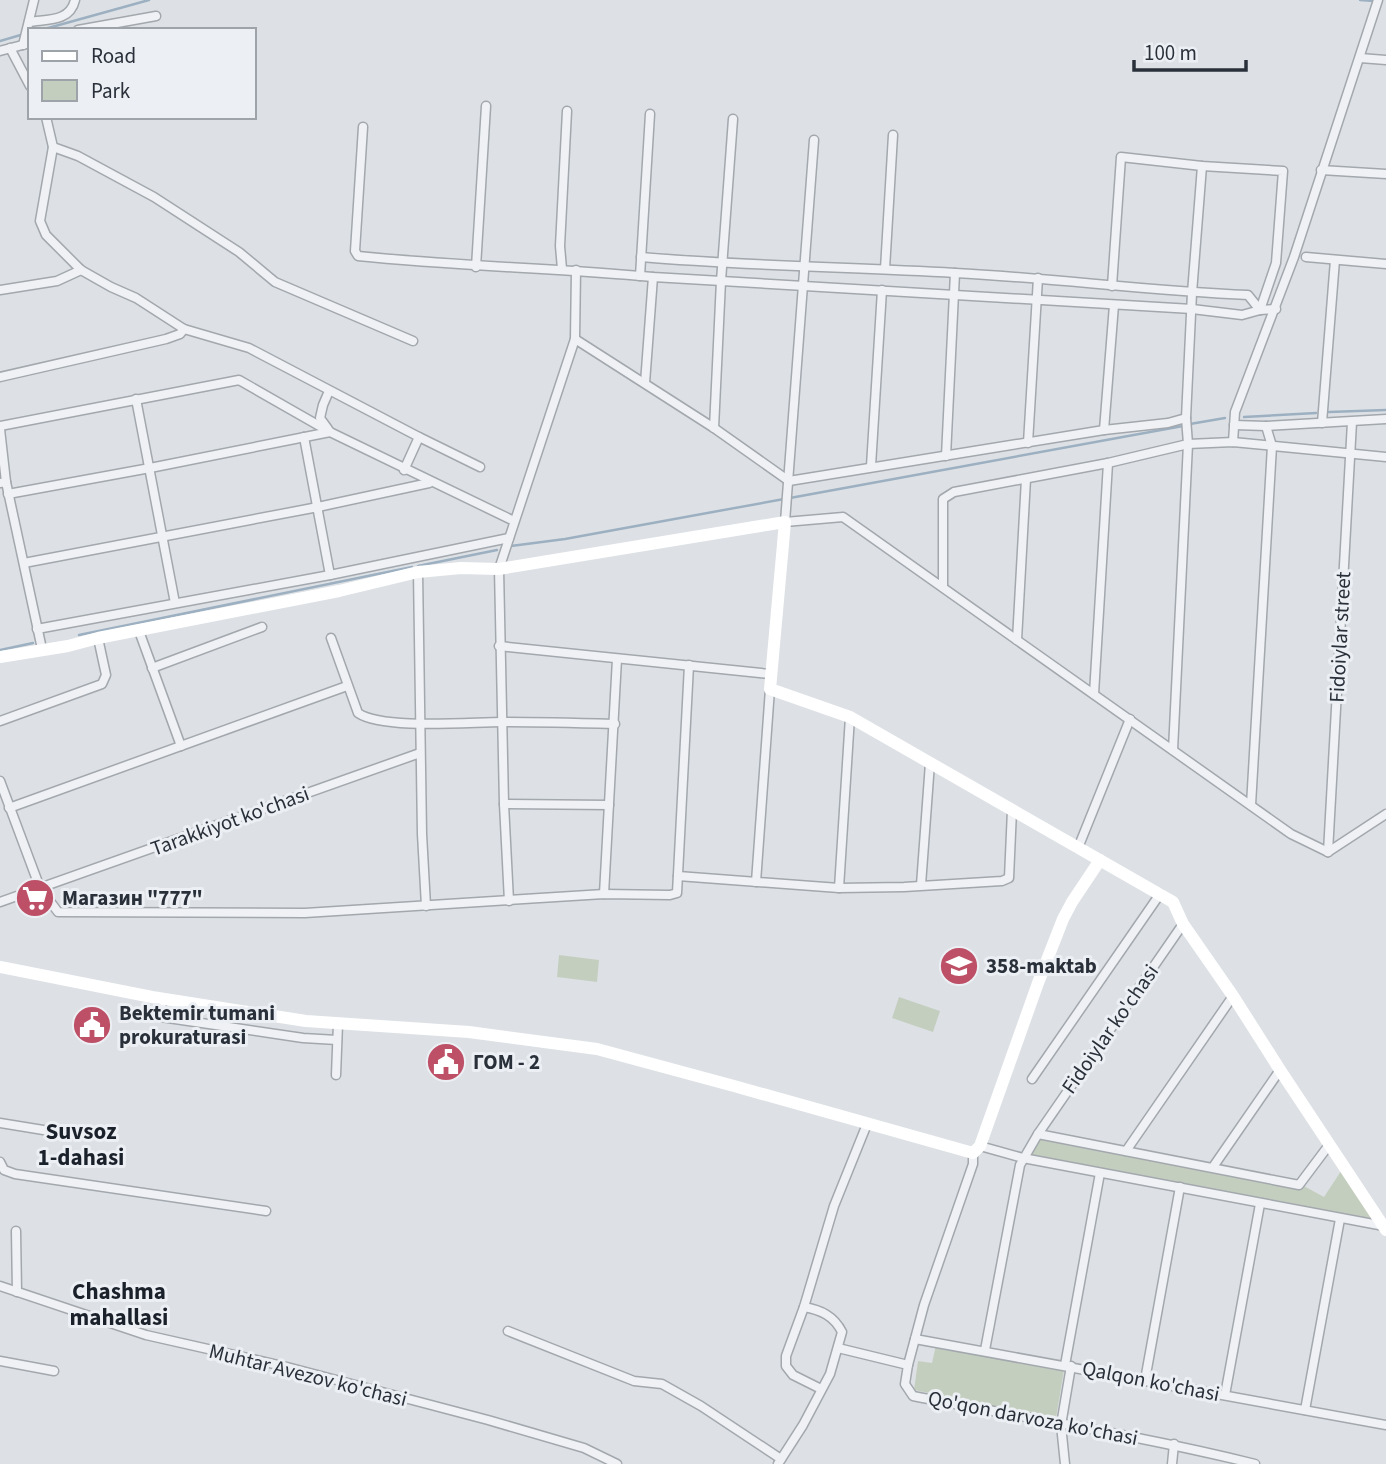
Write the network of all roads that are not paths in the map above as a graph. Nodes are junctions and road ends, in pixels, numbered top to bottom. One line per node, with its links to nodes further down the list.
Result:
1 (34, 0): 5 (street)
2 (75, 0): 5 (street)
3 (1378, 2): 10 (street)
4 (156, 16): 6 (street)
5 (28, 25): 7 (street)
6 (89, 28)
7 (26, 44): 8 (street)
8 (10, 48): 9 (street); 12 (street)
9 (0, 51)
10 (1360, 58): 11 (street); 23 (street)
11 (1386, 60)
12 (28, 82)
13 (486, 106): 30 (street)
14 (567, 111): 32 (street)
15 (650, 114): 25 (street)
16 (46, 119): 21 (street)
17 (733, 120): 28 (street)
18 (363, 127): 30 (street)
19 (893, 135): 33 (street)
20 (814, 140): 31 (street)
21 (53, 147): 34 (street); 54 (street)
22 (1202, 166): 42 (street); 45 (street); 51 (street)
23 (1321, 170): 24 (street); 50 (street)
24 (1386, 174)
25 (641, 257): 28 (street); 37 (street)
26 (1306, 257): 27 (street)
27 (1335, 260): 29 (street); 62 (street)
28 (723, 264): 31 (street); 40 (street)
29 (1386, 264)
30 (476, 267): 32 (street)
31 (804, 267): 33 (street); 41 (street)
32 (562, 269): 35 (street)
33 (885, 269): 36 (street)
34 (81, 270): 43 (street); 52 (street)
35 (576, 270): 37 (street); 53 (street)
36 (955, 272): 39 (street); 46 (street)
37 (640, 276): 38 (street)
38 (653, 277): 40 (street); 56 (street)
39 (1038, 278): 42 (street); 47 (street)
40 (721, 281): 41 (street); 66 (street)
41 (803, 286): 44 (street); 84 (street)
42 (1112, 286): 45 (street)
43 (0, 290)
44 (882, 290): 46 (street); 79 (street)
45 (1192, 293): 49 (street); 51 (street)
46 (954, 295): 47 (street); 76 (street)
47 (1037, 300): 48 (street); 72 (street)
48 (1114, 304): 49 (street); 67 (street)
49 (1192, 309): 51 (street); 59 (street)
50 (1276, 309): 51 (street); 63 (street)
51 (1260, 310)
52 (184, 329): 55 (street); 57 (street)
53 (575, 339): 56 (street); 89 (street)
54 (413, 341)
55 (0, 377)
56 (645, 383): 66 (street)
57 (329, 391): 68 (street); 70 (street)
58 (136, 399): 65 (street); 68 (street); 81 (street)
59 (1186, 418): 67 (street); 73 (street)
60 (1386, 419): 61 (street)
61 (1352, 422): 62 (street); 75 (street, Fidoiylar street)
62 (1322, 423): 64 (street)
63 (1234, 425): 64 (street); 71 (street)
64 (1266, 426): 74 (street)
65 (0, 427): 86 (street)
66 (714, 428): 84 (street)
67 (1104, 430): 72 (street)
68 (330, 432): 69 (street); 82 (street)
69 (304, 437): 81 (street); 88 (street)
70 (419, 437): 80 (street); 82 (street)
71 (1233, 442): 73 (street); 74 (street)
72 (1028, 443): 76 (street)
73 (1188, 444): 78 (street); 122 (street)
74 (1272, 446): 75 (street); 128 (street)
75 (1350, 453): 77 (street); 133 (street, Fidoiylar street)
76 (946, 456): 79 (street)
77 (1386, 457)
78 (1108, 463): 83 (street); 114 (street)
79 (871, 466): 84 (street)
80 (480, 467)
81 (150, 468): 87 (street); 91 (street)
82 (404, 470): 85 (street)
83 (1026, 479): 97 (street); 104 (street)
84 (789, 481): 90 (street)
85 (430, 482): 88 (street); 89 (street)
86 (3, 483): 87 (street)
87 (8, 494): 93 (street)
88 (318, 507): 91 (street); 96 (street)
89 (514, 521): 92 (street)
90 (785, 522): 94 (street); 97 (street); 111 (street)
91 (163, 536): 93 (street); 98 (street)
92 (509, 538): 94 (street); 96 (street)
93 (24, 563): 100 (street)
94 (499, 569): 95 (street); 105 (street)
95 (418, 572): 101 (street); 119 (street)
96 (330, 575): 98 (street)
97 (943, 587): 104 (street)
98 (175, 603): 100 (street)
99 (262, 627): 110 (street)
100 (37, 629): 106 (street)
101 (139, 631): 102 (street); 110 (street)
102 (99, 638): 106 (street); 117 (street)
103 (331, 638): 112 (street)
104 (1017, 640): 114 (street)
105 (499, 646): 108 (street); 118 (street)
106 (42, 649): 107 (street)
107 (0, 657)
108 (617, 659): 109 (street); 120 (street)
109 (689, 665): 111 (street); 135 (street)
110 (152, 668): 121 (street)
111 (770, 674): 113 (street)
112 (347, 686): 119 (street); 121 (street)
113 (770, 689): 115 (street); 136 (street)
114 (1094, 694): 116 (street)
115 (850, 717): 124 (street); 139 (street)
116 (1130, 719): 122 (street); 132 (street)
117 (0, 721)
118 (503, 722): 119 (street); 120 (street); 126 (street)
119 (420, 724): 123 (street)
120 (615, 724): 127 (street)
121 (181, 746): 129 (street)
122 (1173, 750): 128 (street)
123 (420, 754): 138 (street, Tarakkiyot ko'chasi); 144 (street)
124 (929, 763): 130 (street); 137 (street)
125 (0, 781): 129 (street)
126 (503, 804): 127 (street); 142 (street)
127 (609, 805): 140 (street)
128 (1251, 805): 133 (street)
129 (9, 807): 138 (street)
130 (1012, 810): 132 (street); 137 (street)
131 (1386, 814): 133 (street)
132 (1077, 848): 134 (street)
133 (1328, 852)
134 (1100, 860): 141 (street); 159 (street)
135 (678, 876): 136 (street); 140 (street)
136 (757, 881): 139 (street)
137 (921, 886): 139 (street)
138 (40, 888): 143 (street, Tarakkiyot ko'chasi); 144 (street)
139 (839, 888)
140 (604, 894): 142 (street)
141 (1160, 894): 145 (street); 153 (street, Fidoiylar ko'chasi)
142 (509, 901): 144 (street)
143 (0, 902)
144 (426, 906)
145 (1182, 924): 147 (street); 156 (street, Fidoiylar ko'chasi)
146 (0, 967): 148 (street)
147 (1233, 996): 151 (street); 160 (street)
148 (162, 999): 149 (street); 150 (street)
149 (338, 1024): 150 (street); 155 (street)
150 (337, 1040): 152 (street)
151 (1279, 1070): 158 (street); 163 (street)
152 (336, 1075)
153 (1032, 1079)
154 (0, 1123): 157 (street)
155 (867, 1124): 159 (street); 173 (street)
156 (1038, 1133): 160 (street); 161 (street, Fidoiylar ko'chasi)
157 (74, 1135)
158 (1329, 1145): 163 (street); 169 (street)
159 (976, 1150): 161 (street); 175 (street)
160 (1126, 1151): 163 (street)
161 (1023, 1158): 164 (street); 177 (street, Fidoiylar ko'chasi)
162 (0, 1162): 167 (street)
163 (1213, 1167)
164 (1100, 1173): 165 (street); 180 (street)
165 (1180, 1188): 166 (street); 182 (street)
166 (1261, 1204): 168 (street); 184 (street)
167 (265, 1211)
168 (1340, 1219): 169 (street); 185 (street)
169 (1385, 1228)
170 (16, 1231): 172 (street)
171 (0, 1286): 172 (street, Muhtar Avezov ko'chasi)
172 (17, 1292): 190 (street, Muhtar Avezov ko'chasi)
173 (804, 1307): 176 (street); 183 (street)
174 (508, 1331): 189 (street)
175 (915, 1339): 177 (street, Qalqon ko'chasi); 179 (street)
176 (838, 1348): 179 (street, Qo'qon darvoza ko'chasi); 183 (street)
177 (985, 1350): 180 (street, Qalqon ko'chasi)
178 (0, 1361): 181 (street)
179 (908, 1365): 187 (street, Qo'qon darvoza ko'chasi)
180 (1068, 1366): 182 (street, Qalqon ko'chasi); 187 (street)
181 (54, 1371)
182 (1145, 1380): 184 (street, Qalqon ko'chasi)
183 (821, 1390): 189 (street)
184 (1225, 1395): 185 (street, Qalqon ko'chasi)
185 (1305, 1410): 186 (street, Qalqon ko'chasi)
186 (1386, 1424)
187 (1061, 1425): 188 (street, Qo'qon darvoza ko'chasi); 191 (street)
188 (1174, 1444): 192 (street); 193 (street, Qo'qon darvoza ko'chasi)
189 (779, 1461)
190 (617, 1464)
191 (1065, 1464)
192 (1172, 1464)
193 (1255, 1464)

